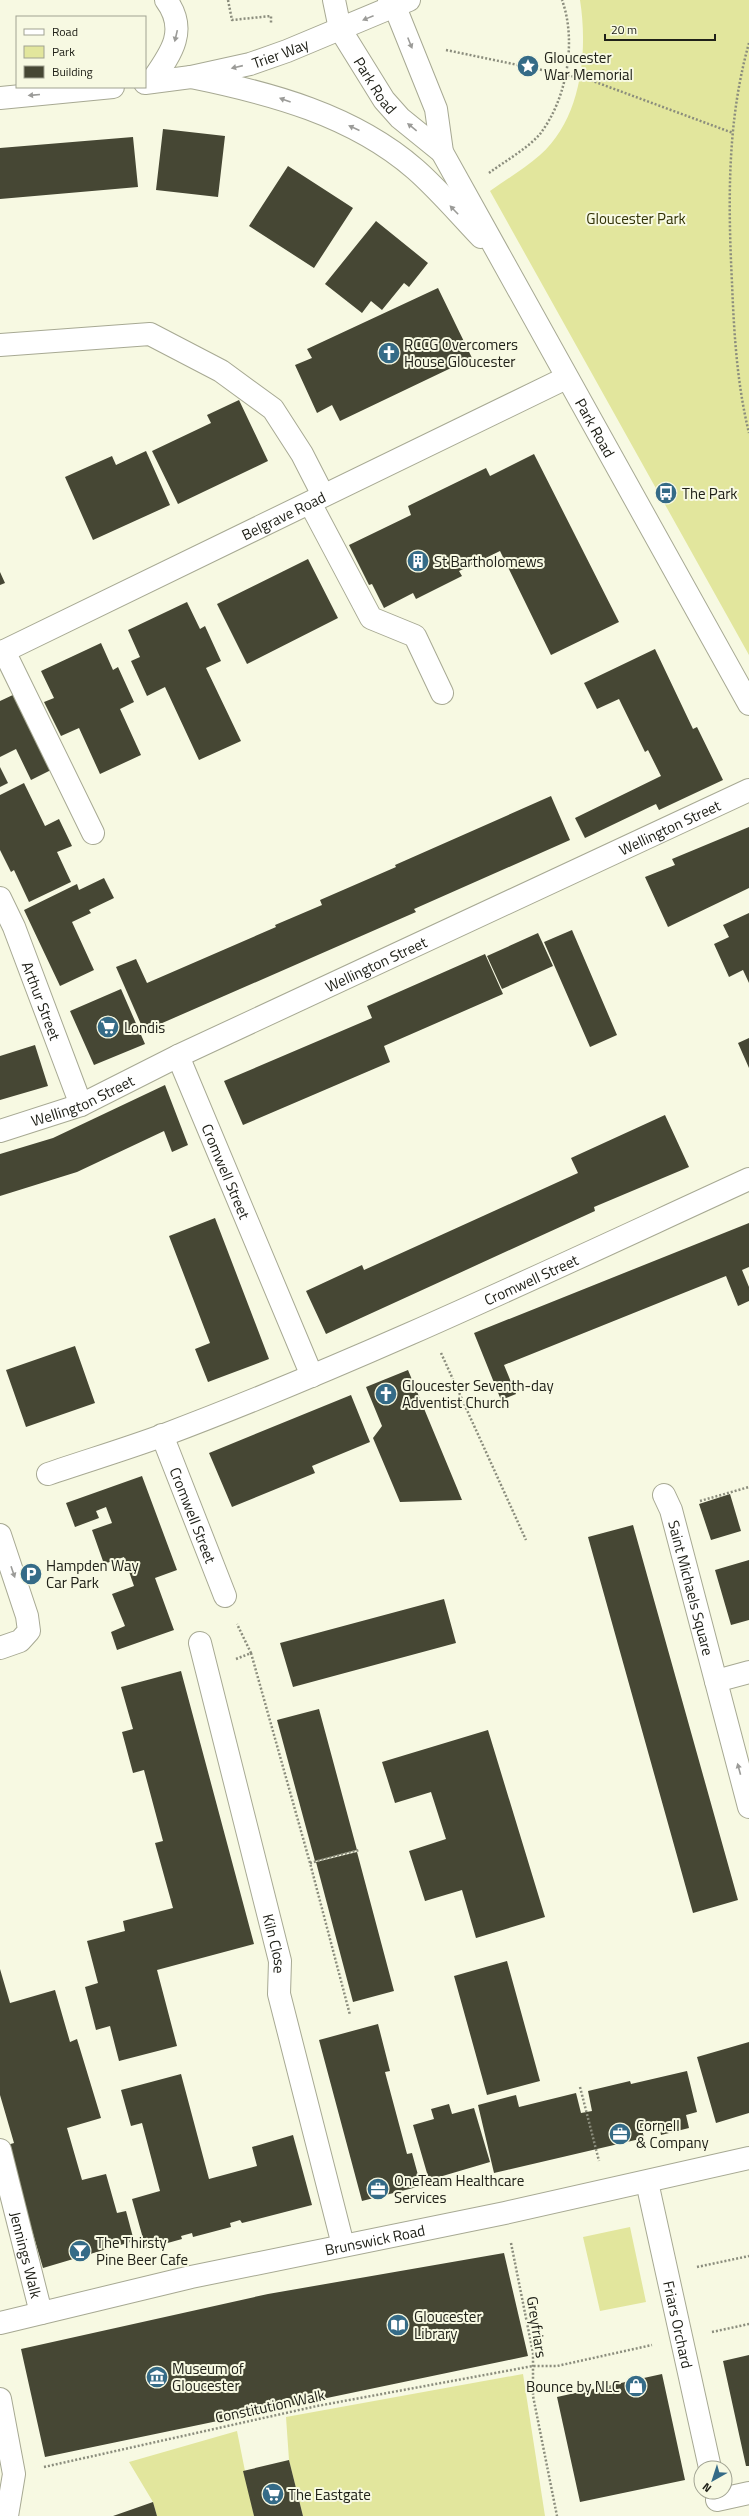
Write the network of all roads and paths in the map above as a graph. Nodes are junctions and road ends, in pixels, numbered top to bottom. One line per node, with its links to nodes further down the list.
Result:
1 (166, 0): 10 (street, one-way to 10)
2 (334, 0): 5 (street, Park Road)
3 (562, 0): 8 (path)
4 (398, 2): 5 (street, Trier Way, one-way to 5); 6 (street, Park Road, one-way to 6)
5 (340, 29): 9 (street, Trier Way, one-way to 9); 14 (street, Park Road, one-way to 5)
6 (410, 43): 8 (path); 14 (street, Park Road)
7 (749, 43): 13 (path)
8 (565, 73): 13 (path); 15 (path)
9 (191, 77): 10 (street, Trier Way); 16 (street, one-way to 9)
10 (148, 83)
11 (103, 88): 12 (street, one-way to 12)
12 (0, 98)
13 (732, 134): 19 (path)
14 (442, 152): 15 (street, Park Road)
15 (464, 190): 16 (street, Park Road)
16 (501, 258): 18 (street, Park Road)
17 (0, 345): 20 (street)
18 (566, 378): 20 (street, Belgrave Road); 23 (street, Park Road)
19 (749, 433)
20 (317, 499): 21 (street, Belgrave Road); 22 (street)
21 (2, 652): 25 (street)
22 (442, 693)
23 (749, 704)
24 (749, 790): 27 (street, Wellington Street)
25 (93, 834)
26 (0, 898): 28 (street, Arthur Street)
27 (178, 1056): 28 (street, Wellington Street); 32 (street, Cromwell Street)
28 (81, 1105): 29 (street, Wellington Street)
29 (0, 1131)
30 (749, 1179): 31 (street, Cromwell Street)
31 (429, 1326): 32 (street, Cromwell Street); 38 (path)
32 (312, 1376): 33 (street, Cromwell Street)
33 (162, 1435): 34 (street, Cromwell Street); 39 (street, Cromwell Street)
34 (48, 1474)
35 (749, 1487): 36 (path)
36 (667, 1502): 45 (street, Saint Michaels Square)
37 (0, 1536): 41 (street, one-way to 41)
38 (526, 1540)
39 (224, 1596): 42 (path)
40 (200, 1643): 43 (street, Kiln Close)
41 (0, 1648)
42 (251, 1653): 43 (path); 48 (path)
43 (208, 1671): 56 (street, Kiln Close)
44 (749, 1672): 45 (street)
45 (716, 1681): 46 (street, Saint Michaels Square, one-way to 45)
46 (749, 1806)
47 (359, 1850): 48 (path)
48 (310, 1864): 49 (path)
49 (350, 2015)
50 (580, 2087): 54 (path)
51 (0, 2150): 59 (street, Jennings Walk)
52 (749, 2158): 53 (street, Brunswick Road)
53 (647, 2182): 54 (street, Brunswick Road); 58 (street, Friars Orchard)
54 (606, 2191): 55 (street, Brunswick Road)
55 (505, 2213): 56 (street, Brunswick Road); 63 (path, Greyfriars)
56 (343, 2245): 59 (street, Brunswick Road)
57 (749, 2256): 58 (path)
58 (667, 2274): 62 (street, Friars Orchard)
59 (41, 2313): 60 (street, Brunswick Road)
60 (0, 2323)
61 (749, 2324): 62 (path, Constitution Walk)
62 (681, 2339): 63 (path, Constitution Walk); 65 (street, Friars Orchard)
63 (533, 2366): 66 (path, Constitution Walk); 70 (path, Greyfriars)
64 (0, 2399): 66 (street)
65 (708, 2460)
66 (14, 2474): 69 (street)
67 (749, 2493): 68 (street)
68 (718, 2503)
69 (5, 2509)
70 (557, 2516)

